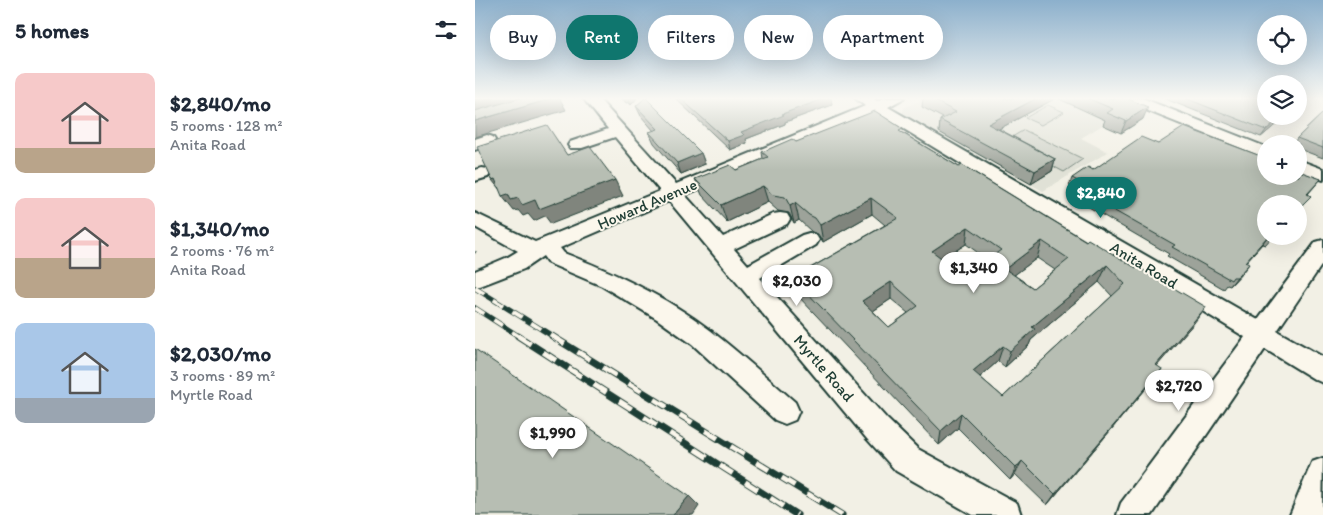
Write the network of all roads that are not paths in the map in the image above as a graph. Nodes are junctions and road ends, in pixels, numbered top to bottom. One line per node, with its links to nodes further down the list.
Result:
1 (610, 122): 5 (street, Myrtle Road)
2 (827, 122): 10 (street, Howard Avenue)
3 (901, 122): 20 (street, Anita Road)
4 (1188, 122): 7 (street)
5 (618, 131): 6 (street); 10 (street, Myrtle Road)
6 (576, 145)
7 (1257, 149)
8 (1307, 168): 9 (street)
9 (1323, 175)
10 (672, 193): 14 (street, Myrtle Road); 16 (street, Howard Avenue)
11 (475, 219): 16 (street)
12 (780, 219): 14 (street)
13 (809, 240): 18 (street)
14 (719, 247): 18 (street, Myrtle Road)
15 (1323, 247): 20 (street)
16 (541, 248): 17 (street, Howard Avenue); 19 (street, Howard Avenue); 22 (street)
17 (476, 258)
18 (745, 276): 24 (street, Myrtle Road)
19 (475, 280)
20 (1261, 334): 21 (street, Anita Road); 25 (street)
21 (1323, 370)
22 (785, 411)
23 (1323, 473): 26 (street)
24 (1005, 515)
25 (1133, 515)
26 (1306, 515)

